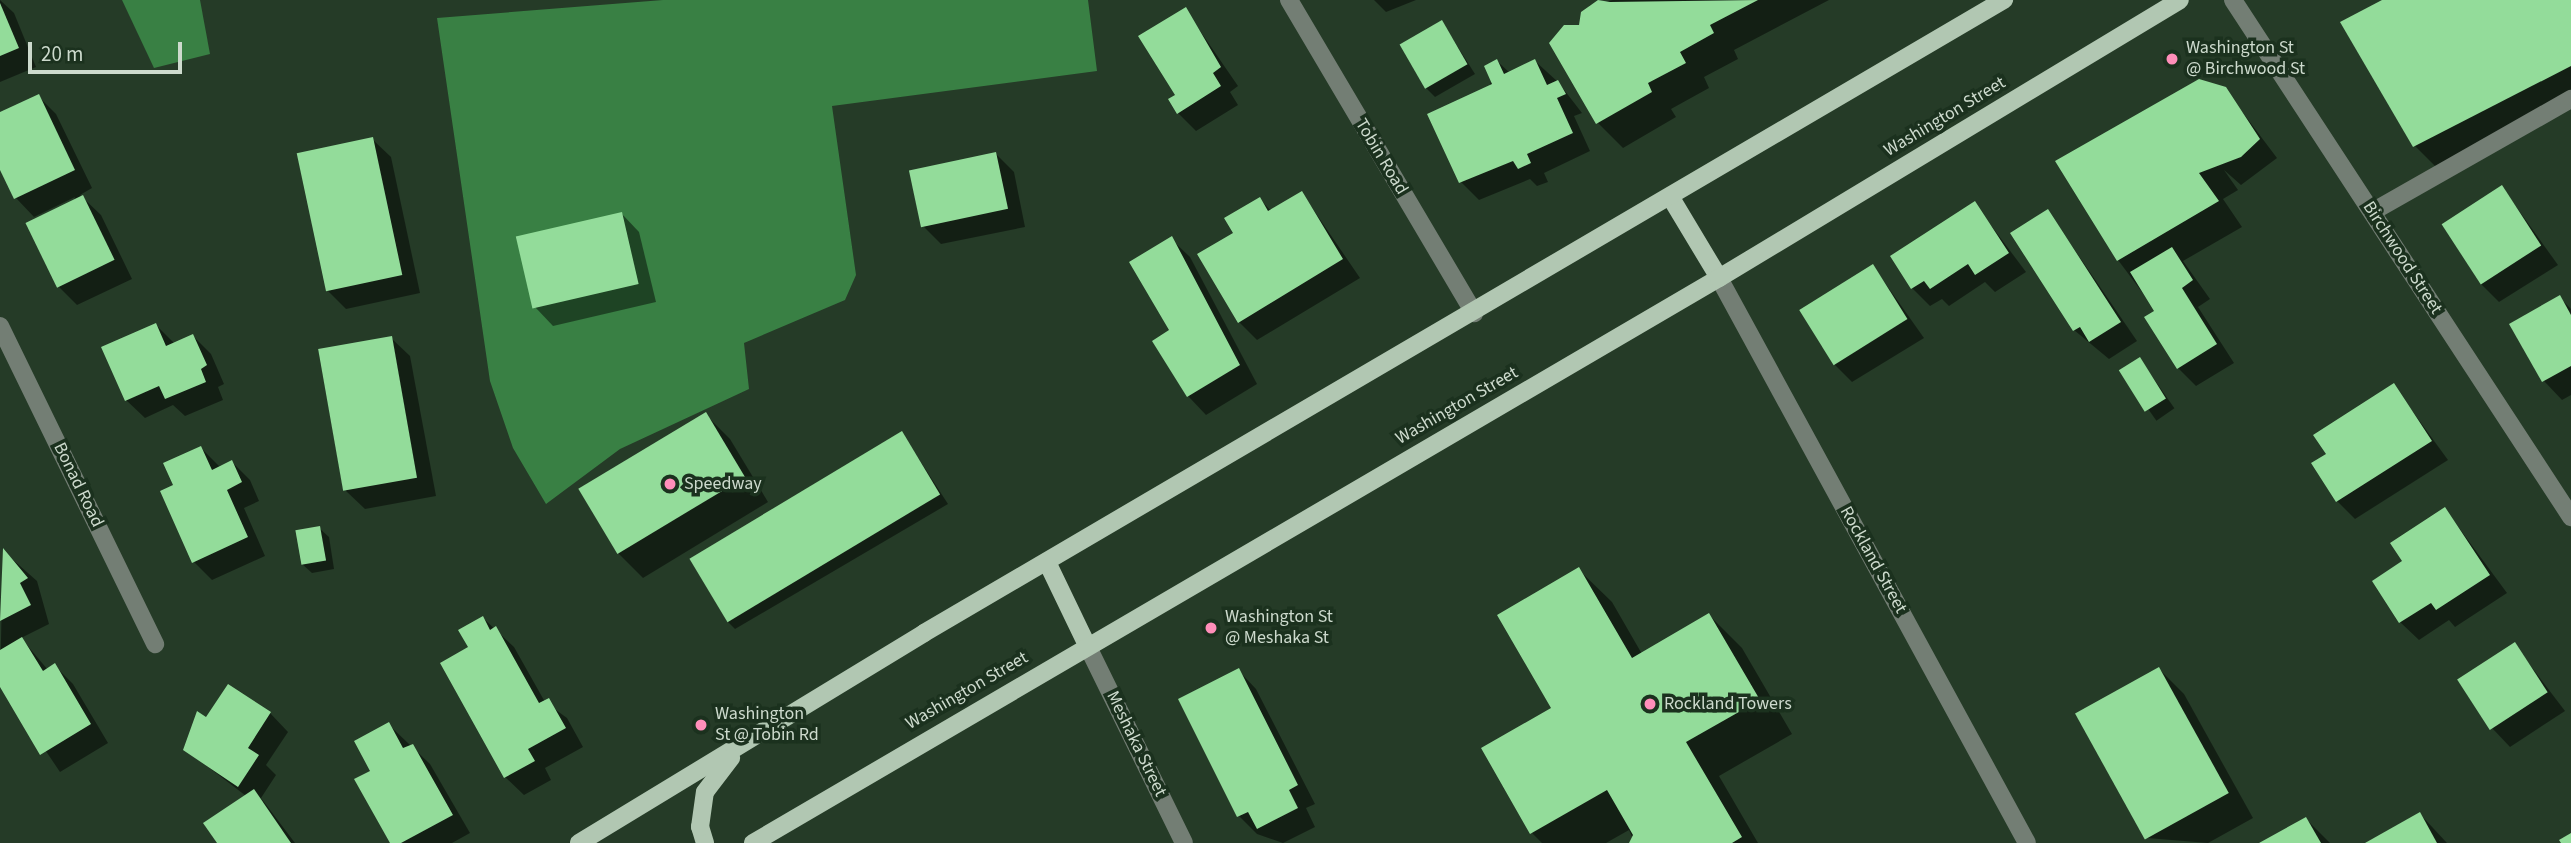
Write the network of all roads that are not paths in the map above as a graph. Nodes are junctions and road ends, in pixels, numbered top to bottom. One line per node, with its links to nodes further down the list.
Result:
1 (1289, 0): 9 (street, Tobin Road)
2 (2004, 0): 6 (main road)
3 (2180, 0): 8 (main road, Washington Street)
4 (2233, 0): 7 (street, Birchwood Street)
5 (2571, 99): 7 (street)
6 (1671, 198): 8 (main road); 9 (main road)
7 (2372, 212): 11 (street, Birchwood Street)
8 (1719, 278): 14 (main road, Washington Street); 20 (street, Rockland Street)
9 (1474, 313): 12 (main road)
10 (0, 326): 13 (street, Bonad Road)
11 (2571, 517)
12 (1047, 562): 14 (main road); 15 (main road)
13 (155, 644)
14 (1087, 645): 18 (main road, Washington Street); 19 (street, Meshaka Street)
15 (766, 729): 16 (main road); 17 (main road)
16 (579, 843)
17 (705, 843)
18 (753, 843)
19 (1184, 843)
20 (2027, 843)

